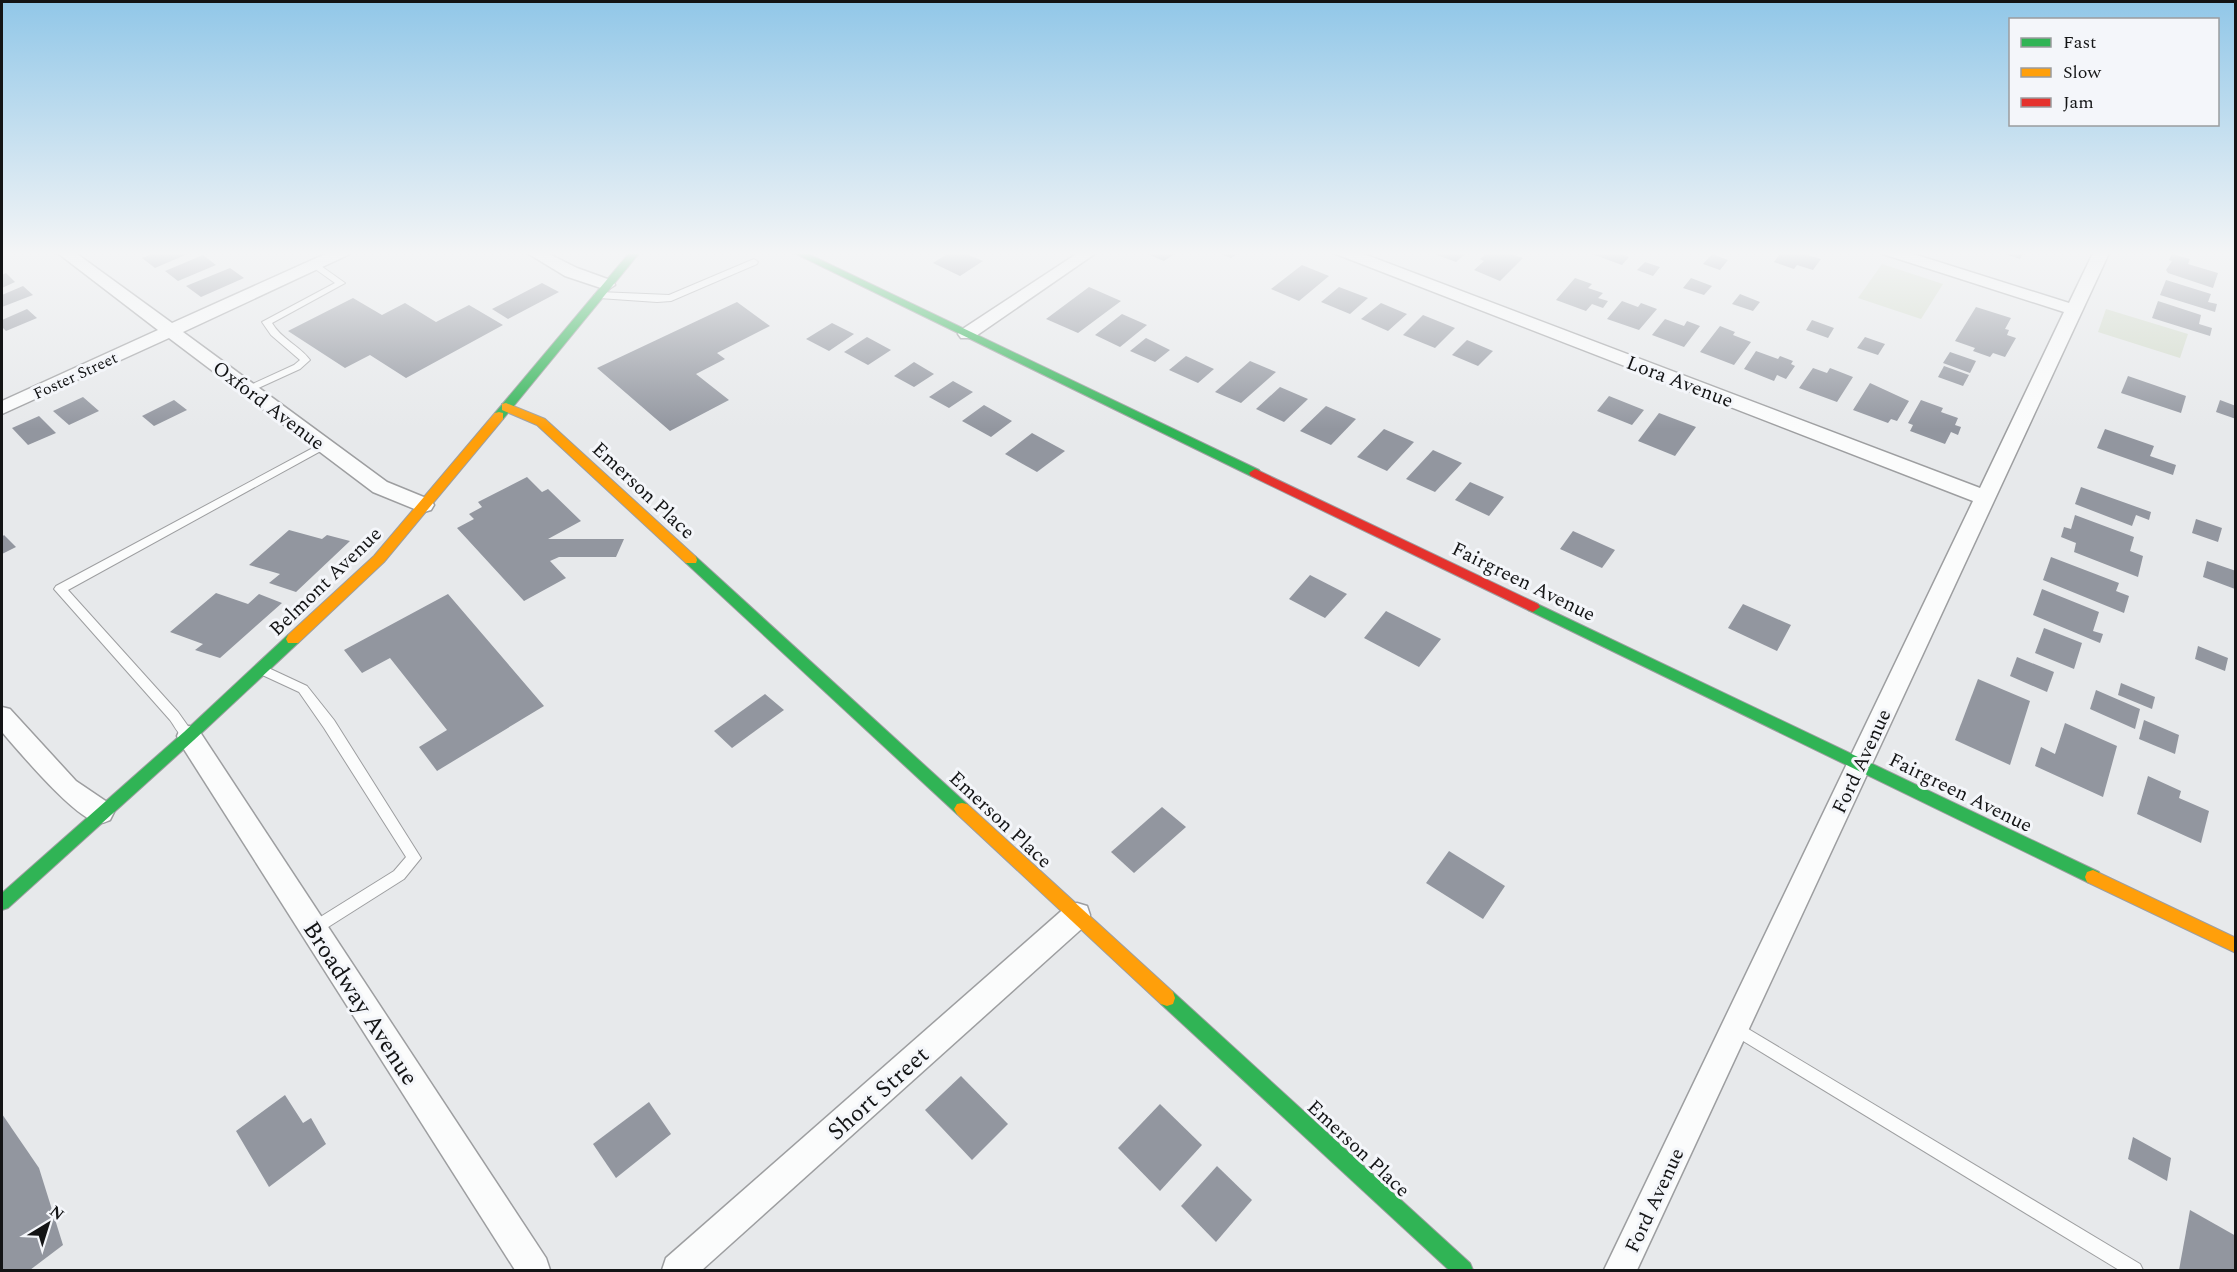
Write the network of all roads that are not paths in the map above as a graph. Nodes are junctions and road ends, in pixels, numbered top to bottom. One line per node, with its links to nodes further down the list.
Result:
1 (143, 310): 9 (street, Oxford Avenue)
2 (213, 310): 9 (street, Foster Street)
3 (289, 310): 11 (lane)
4 (586, 310): 12 (street, Belmont Avenue)
5 (918, 310): 10 (street, Fairgreen Avenue)
6 (1002, 310): 10 (street)
7 (1497, 310): 15 (street, Lora Avenue)
8 (2074, 310): 15 (street, Ford Avenue)
9 (170, 330): 11 (street, Oxford Avenue); 13 (street, Foster Street)
10 (967, 334): 20 (street, Fairgreen Avenue)
11 (249, 390): 14 (street, Oxford Avenue)
12 (506, 407): 16 (street, Belmont Avenue); 23 (street, Emerson Place)
13 (2, 408)
14 (324, 446): 16 (street, Oxford Avenue); 19 (lane)
15 (1985, 498): 20 (street, Ford Avenue)
16 (424, 504): 17 (street, Belmont Avenue)
17 (261, 669): 19 (street, Belmont Avenue); 24 (lane)
18 (2, 716): 21 (street)
19 (189, 736): 21 (street, Belmont Avenue); 24 (street, Broadway Avenue)
20 (1859, 765): 25 (street, Fairgreen Avenue); 26 (street, Ford Avenue)
21 (101, 812): 22 (street, Belmont Avenue)
22 (2, 903)
23 (1077, 915): 28 (street, Short Street); 29 (street, Emerson Place)
24 (314, 930): 27 (street, Broadway Avenue)
25 (2235, 946)
26 (1735, 1028): 30 (street, Ford Avenue); 31 (lane)
27 (534, 1270)
28 (678, 1270)
29 (1463, 1270)
30 (1620, 1270)
31 (2134, 1270)

